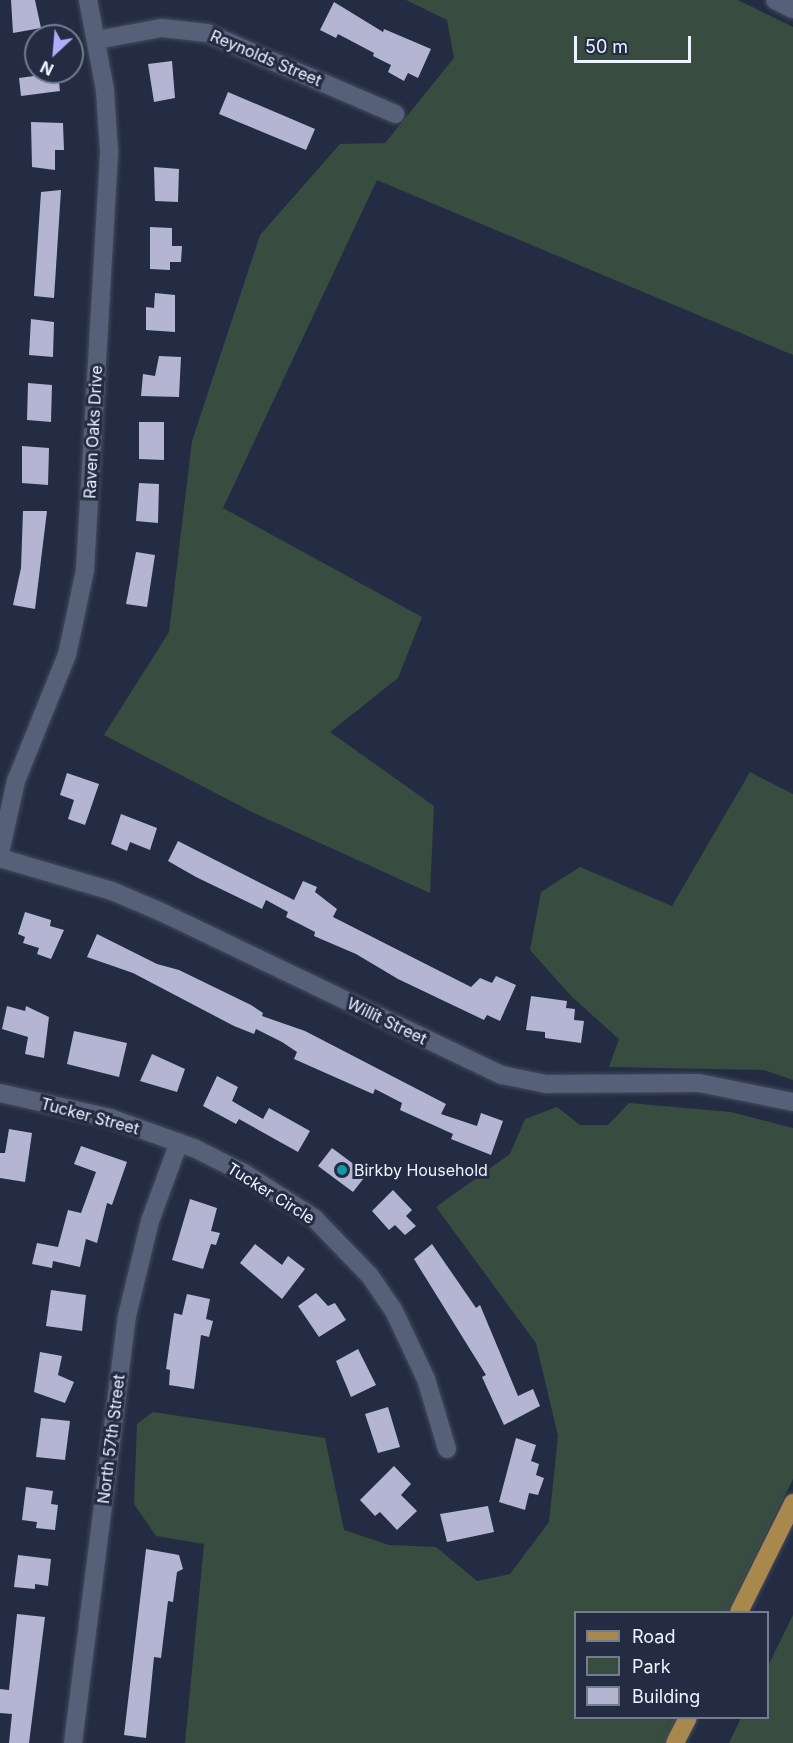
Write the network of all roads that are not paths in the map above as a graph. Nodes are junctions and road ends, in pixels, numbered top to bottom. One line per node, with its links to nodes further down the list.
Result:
1 (88, 0): 4 (street, Raven Oaks Drive)
2 (775, 0): 3 (street)
3 (793, 9)
4 (97, 40): 5 (street, Reynolds Street); 6 (street, Raven Oaks Drive)
5 (395, 114)
6 (0, 853)
7 (0, 858): 9 (street, Willit Street)
8 (0, 1093): 10 (street, Tucker Street)
9 (793, 1102)
10 (178, 1142): 11 (street, Tucker Circle); 15 (street, North 57th Street)
11 (447, 1449)
12 (793, 1503): 13 (main road)
13 (739, 1611)
14 (687, 1719): 16 (main road)
15 (73, 1743)
16 (675, 1743)

